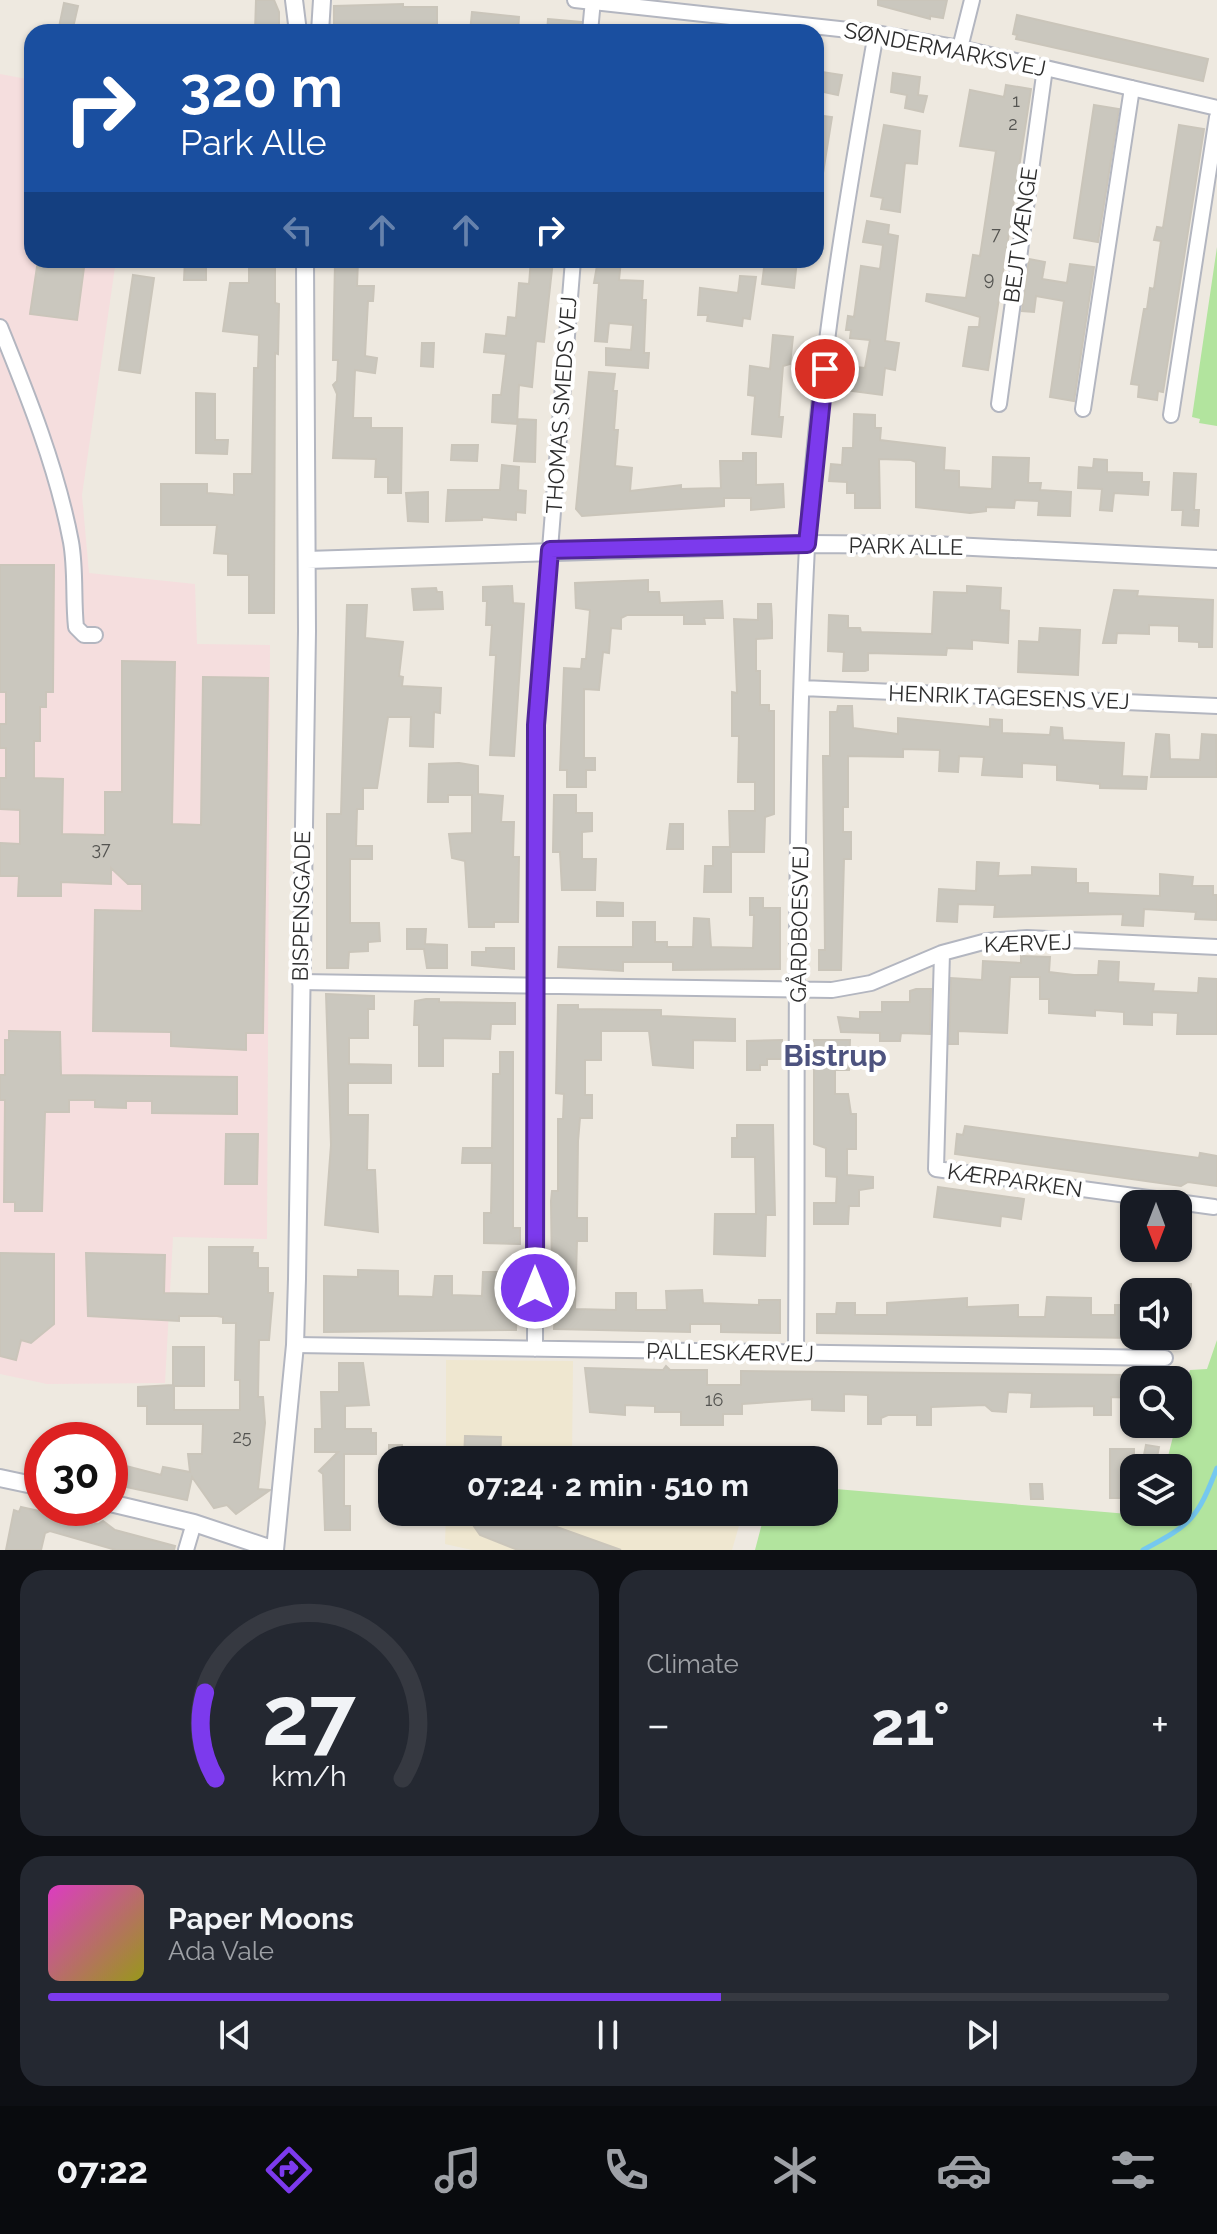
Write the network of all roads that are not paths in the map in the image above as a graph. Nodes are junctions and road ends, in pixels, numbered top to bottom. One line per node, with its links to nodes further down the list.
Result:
1 (294, 0): 6 (street)
2 (322, 0): 7 (street)
3 (575, 0): 5 (street, SØNDERMARKSVEJ)
4 (972, 0): 12 (street)
5 (593, 1): 8 (street); 9 (street, SØNDERMARKSVEJ)
6 (297, 24)
7 (320, 24)
8 (591, 24)
9 (796, 24)
10 (824, 27): 11 (street, SØNDERMARKSVEJ)
11 (876, 33): 12 (street, SØNDERMARKSVEJ); 23 (street, GÅRDBOESVEJ)
12 (960, 48): 13 (street, SØNDERMARKSVEJ)
13 (1045, 68): 14 (street, SØNDERMARKSVEJ); 20 (street, BEJT VÆNGE)
14 (1132, 88): 15 (street, SØNDERMARKSVEJ); 21 (street)
15 (1217, 108)
16 (1217, 117): 22 (street)
17 (305, 268): 26 (street, BISPENSGADE)
18 (572, 268): 24 (street, THOMAS SMEDS VEJ)
19 (0, 327): 27 (street)
20 (999, 404)
21 (1083, 409)
22 (1171, 415)
23 (807, 544): 24 (street, PARK ALLE); 25 (street, PARK ALLE); 28 (street, GÅRDBOESVEJ)
24 (550, 550): 26 (street, PARK ALLE); 33 (street, THOMAS SMEDS VEJ)
25 (1217, 559)
26 (307, 560): 32 (street, BISPENSGADE)
27 (95, 635)
28 (802, 688): 29 (street, HENRIK TAGESENS VEJ); 34 (street, GÅRDBOESVEJ)
29 (1217, 706)
30 (1217, 947): 31 (street, KÆRVEJ)
31 (942, 953): 34 (street, KÆRVEJ); 35 (street, KÆRPARKEN)
32 (300, 982): 33 (street, KÆRVEJ); 36 (street, BISPENSGADE)
33 (534, 986): 34 (street, KÆRVEJ); 37 (street, THOMAS SMEDS VEJ)
34 (799, 989): 38 (street, GÅRDBOESVEJ)
35 (1214, 1207)
36 (295, 1345): 37 (street, PALLESKÆRVEJ); 45 (street, BISPENSGADE)
37 (535, 1349): 38 (street, PALLESKÆRVEJ)
38 (796, 1352): 39 (street, PALLESKÆRVEJ)
39 (1165, 1358)
40 (0, 1478): 41 (street)
41 (24, 1483)
42 (128, 1507): 43 (street)
43 (194, 1523): 44 (street); 45 (street)
44 (186, 1550)
45 (275, 1550)

